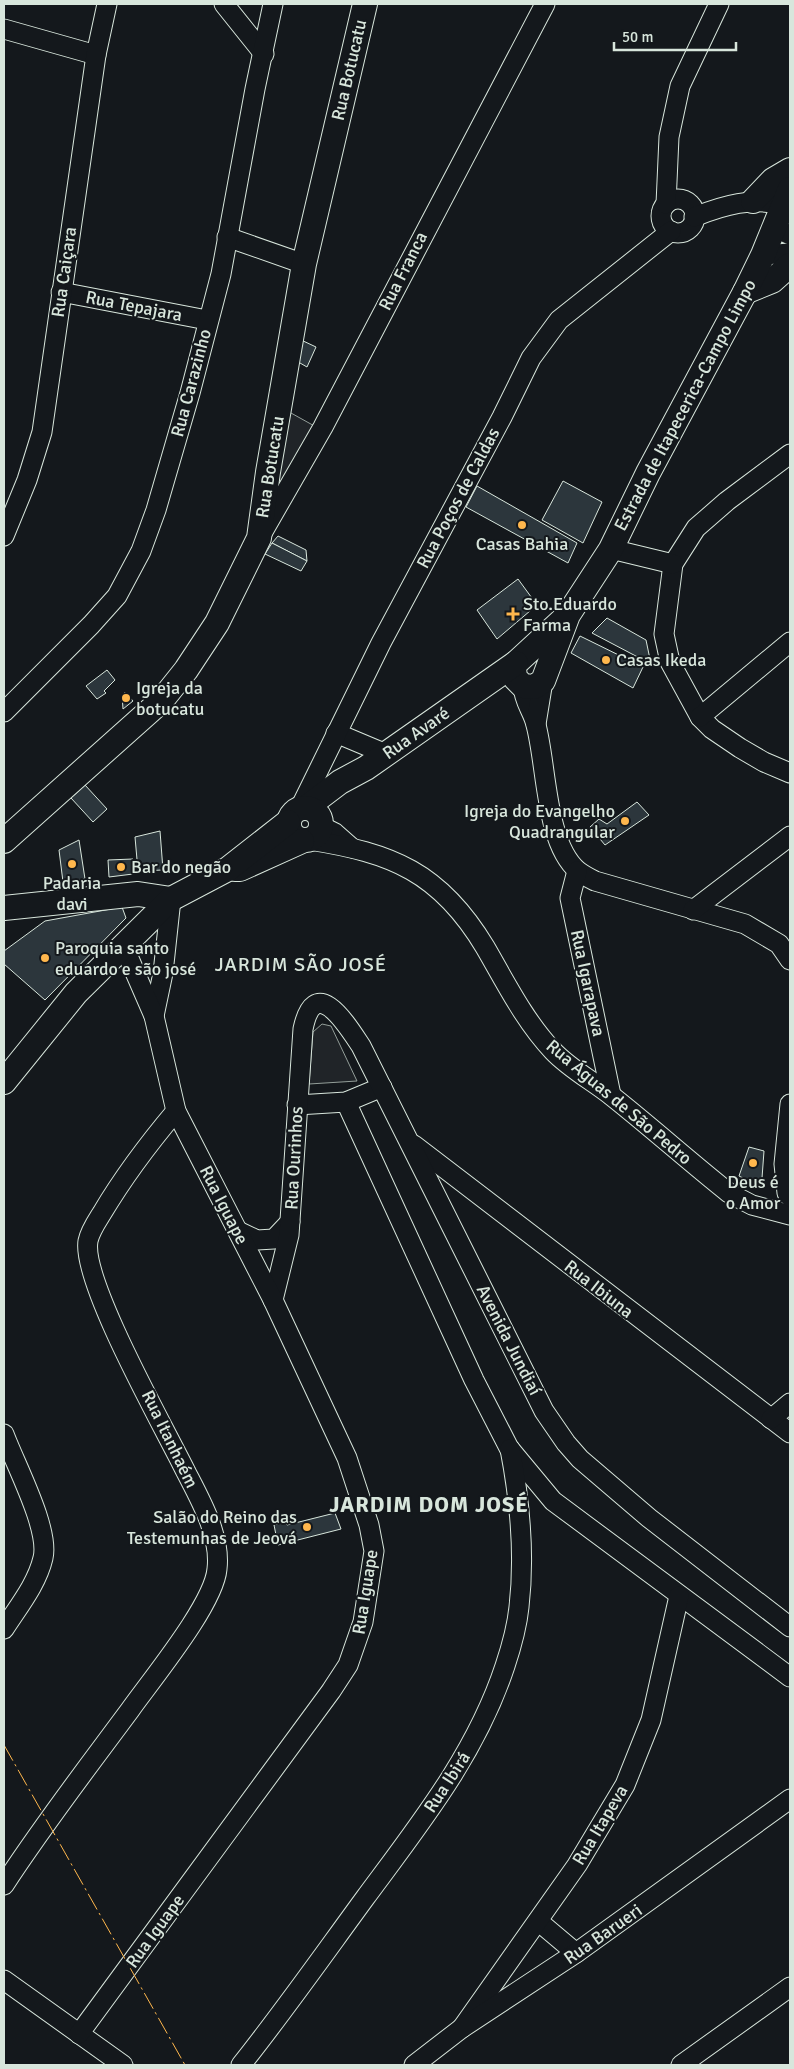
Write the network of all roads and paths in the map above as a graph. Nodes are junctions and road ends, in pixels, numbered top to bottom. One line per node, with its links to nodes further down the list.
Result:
1 (107, 4): 9 (street, Rua Caiçara)
2 (224, 4): 8 (street)
3 (274, 4): 8 (street, Rua Carazinho)
4 (365, 4): 19 (main road, Rua Botucatu)
5 (544, 4): 26 (street, Rua Franca)
6 (720, 4): 12 (street)
7 (4, 29): 9 (street)
8 (264, 54): 16 (street, Rua Carazinho)
9 (96, 55): 21 (street, Rua Caiçara)
10 (790, 170): 11 (main road)
11 (748, 202): 13 (street); 14 (street)
12 (666, 204): 14 (street); 15 (street)
13 (783, 216): 18 (main road, Estrada de Itapecerica-Campo Limpo)
14 (694, 217): 15 (street)
15 (671, 232): 33 (street, Rua Poços de Caldas)
16 (227, 237): 19 (street); 23 (street, Rua Carazinho)
17 (790, 253): 18 (street)
18 (763, 255): 22 (main road, Estrada de Itapecerica-Campo Limpo)
19 (304, 264): 26 (main road, Rua Botucatu)
20 (790, 265): 22 (main road)
21 (61, 292): 23 (street, Rua Tepajara); 25 (street, Rua Caiçara)
22 (745, 292): 27 (main road, Estrada de Itapecerica-Campo Limpo)
23 (208, 320): 31 (street, Rua Carazinho)
24 (790, 454): 28 (street)
25 (4, 536)
26 (260, 538): 38 (main road, Rua Botucatu)
27 (611, 549): 28 (street); 30 (main road, Estrada de Itapecerica-Campo Limpo)
28 (674, 564): 32 (street)
29 (790, 642): 32 (street)
30 (529, 673): 34 (main road, Rua Avaré); 39 (street, Estrada de Itapecerica-Campo Limpo)
31 (4, 712)
32 (700, 718): 35 (street)
33 (336, 733): 34 (street); 36 (street, Rua Poços de Caldas)
34 (386, 754): 36 (main road, Rua Avaré)
35 (790, 773)
36 (307, 823): 40 (main road, Rua Avaré); 49 (street, Rua Águas de São Pedro)
37 (790, 836): 42 (street)
38 (4, 841)
39 (577, 871): 42 (street); 49 (street, Rua Igarapava)
40 (171, 899): 41 (main road); 43 (main road, Rua Avaré); 46 (street, Rua Iguape)
41 (4, 908)
42 (693, 910): 44 (street)
43 (124, 947): 46 (street, Rua Iguape); 47 (main road, Rua Avaré)
44 (790, 960)
45 (306, 1015): 48 (street, Avenida Jundiaí); 52 (street, Rua Ourinhos)
46 (154, 1016): 53 (street, Rua Iguape)
47 (4, 1082)
48 (382, 1087): 50 (street); 54 (street, Avenida Jundiaí)
49 (611, 1095): 56 (street, Rua Águas de São Pedro)
50 (346, 1102): 52 (street); 65 (street)
51 (790, 1104): 55 (street)
52 (297, 1105): 58 (street, Rua Ourinhos)
53 (176, 1110): 59 (street, Rua Iguape); 73 (street, Rua Itanhaém)
54 (410, 1142): 62 (street, Rua Ibiuna); 69 (street, Avenida Jundiaí)
55 (789, 1194): 56 (street)
56 (752, 1205): 57 (street, Rua Águas de São Pedro)
57 (790, 1215)
58 (290, 1222): 59 (street); 60 (street, Rua Ourinhos)
59 (238, 1231): 60 (street, Rua Iguape)
60 (273, 1300): 79 (street, Rua Iguape)
61 (790, 1404): 62 (street)
62 (771, 1418): 63 (street, Rua Ibiuna)
63 (790, 1433)
64 (4, 1434): 70 (street)
65 (509, 1448): 66 (street); 67 (street, Rua Ibirá)
66 (553, 1501): 67 (street); 68 (street)
67 (519, 1504): 81 (street, Rua Ibirá)
68 (679, 1596): 71 (street); 74 (street, Rua Itapeva)
69 (790, 1627)
70 (4, 1629)
71 (790, 1677)
72 (790, 1799): 75 (street, Rua Barueri)
73 (4, 1885)
74 (538, 1920): 75 (street); 78 (street, Rua Itapeva)
75 (576, 1953): 78 (street, Rua Barueri)
76 (4, 1980): 79 (street)
77 (790, 1987): 83 (street)
78 (462, 2028): 82 (street, Rua Barueri)
79 (79, 2034): 80 (street)
80 (123, 2065)
81 (241, 2065)
82 (414, 2065)
83 (681, 2065)

